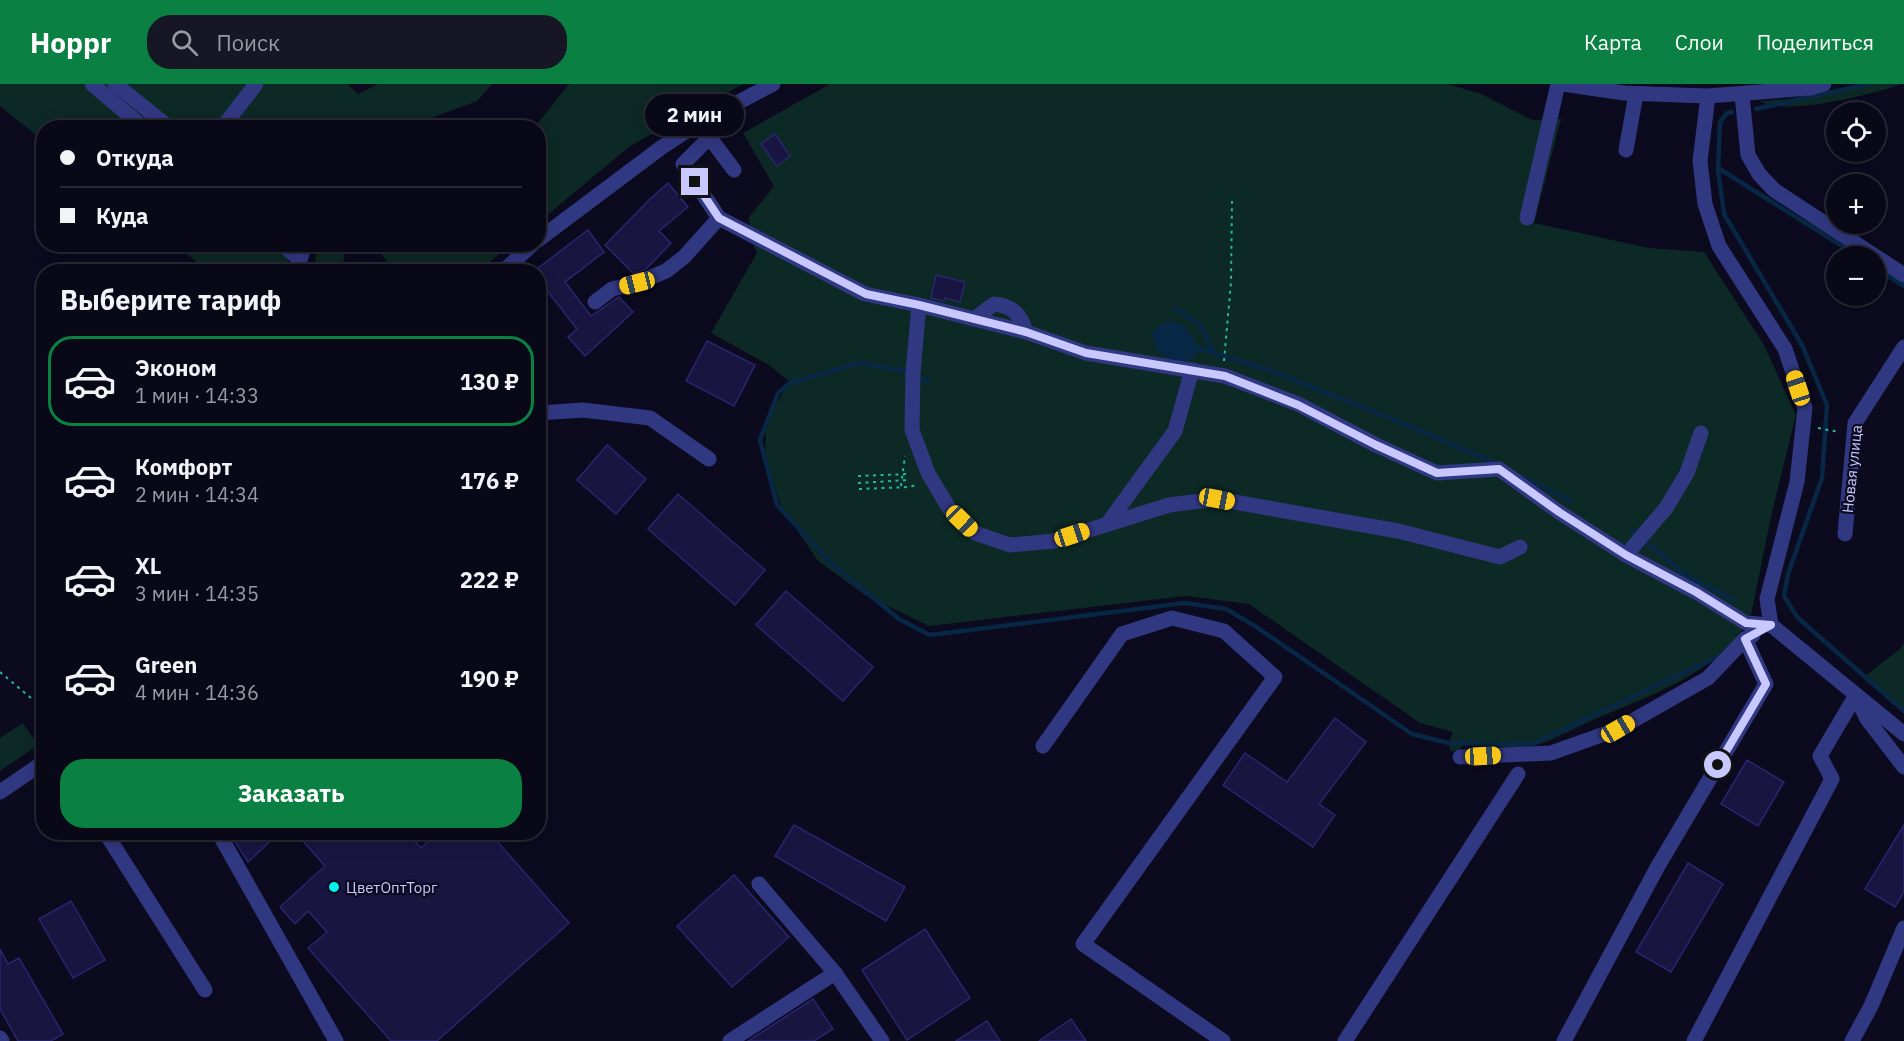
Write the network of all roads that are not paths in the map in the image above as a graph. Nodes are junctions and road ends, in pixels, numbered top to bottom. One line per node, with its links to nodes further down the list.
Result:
1 (92, 84): 10 (street)
2 (115, 84): 11 (street)
3 (256, 84): 12 (street)
4 (773, 84): 13 (street)
5 (1560, 84): 7 (street); 18 (street)
6 (1824, 84): 8 (street)
7 (1636, 94): 9 (street); 15 (street)
8 (1742, 95): 9 (street); 22 (street)
9 (1708, 96): 34 (street)
10 (135, 120)
11 (160, 120)
12 (228, 120)
13 (699, 123): 14 (street); 19 (street)
14 (710, 137): 16 (street); 17 (street)
15 (1626, 150)
16 (734, 170)
17 (719, 218): 23 (street); 24 (street)
18 (1527, 218)
19 (546, 234)
20 (523, 252): 21 (street)
21 (511, 264)
22 (1904, 275)
23 (595, 302)
24 (919, 305): 26 (street); 30 (street)
25 (1904, 347): 31 (street, Новая улица)
26 (1192, 370): 30 (street); 33 (street)
27 (546, 412): 29 (street)
28 (1701, 433): 33 (street)
29 (709, 459)
30 (1108, 523): 32 (street)
31 (1845, 534)
32 (1520, 547)
33 (1626, 555): 34 (street)
34 (1771, 625): 35 (street); 36 (street)
35 (1745, 639): 39 (street); 55 (street)
36 (1856, 695): 37 (street); 41 (street); 56 (street)
37 (1904, 734)
38 (1043, 746): 53 (street)
39 (1460, 758)
40 (36, 767): 43 (street)
41 (1904, 767)
42 (1518, 774): 54 (street)
43 (0, 792)
44 (110, 840): 49 (street)
45 (223, 840): 50 (street)
46 (759, 884): 48 (street)
47 (1904, 928): 57 (street)
48 (835, 973): 51 (street); 52 (street)
49 (205, 990)
50 (336, 1041)
51 (730, 1041)
52 (882, 1041)
53 (1222, 1041)
54 (1345, 1041)
55 (1564, 1041)
56 (1694, 1041)
57 (1852, 1041)

